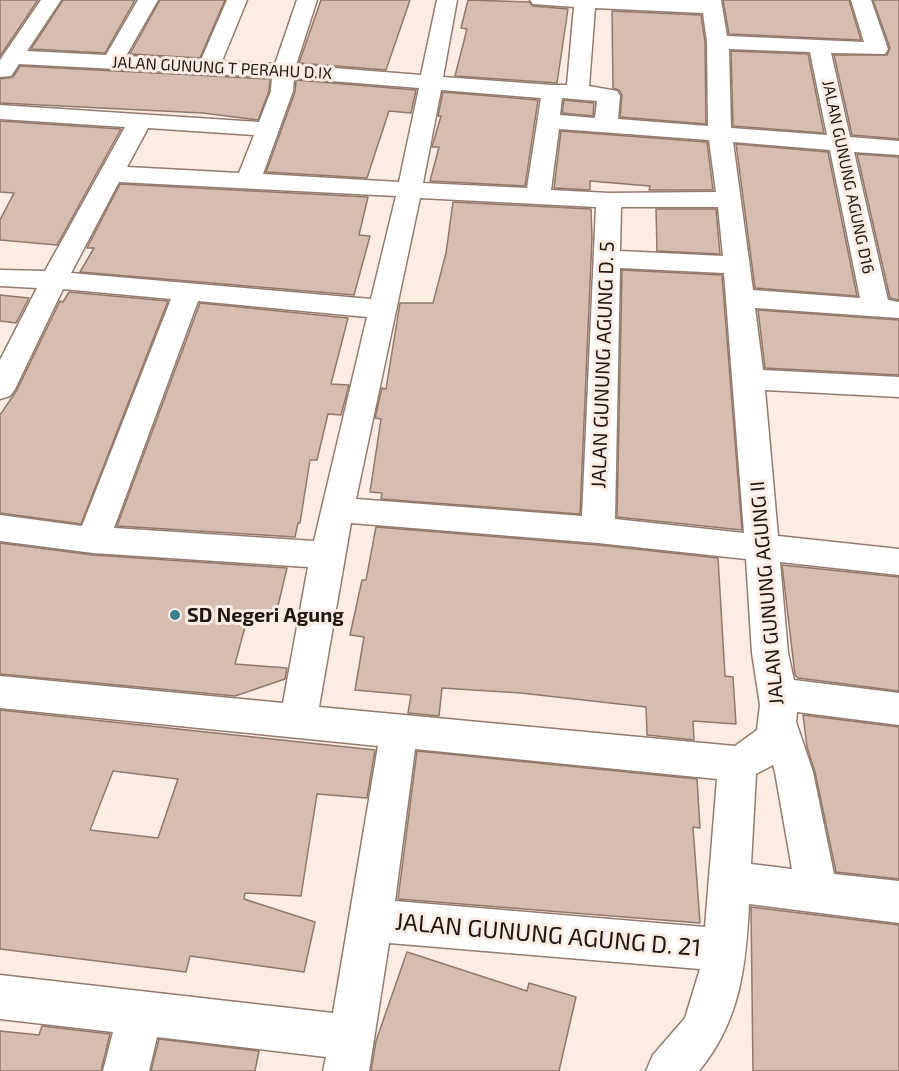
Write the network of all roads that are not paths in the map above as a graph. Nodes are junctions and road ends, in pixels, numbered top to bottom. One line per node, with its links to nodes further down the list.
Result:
1 (51, 0): 15 (street)
2 (148, 0): 14 (street)
3 (237, 0): 16 (street)
4 (307, 0): 17 (street)
5 (447, 0): 18 (street)
6 (540, 0): 8 (street)
7 (861, 0): 12 (street)
8 (585, 2): 9 (street); 19 (street)
9 (711, 4): 10 (street, JALAN GUNUNG AGUNG II)
10 (718, 42): 11 (street); 26 (street, JALAN GUNUNG AGUNG II)
11 (819, 46): 12 (street); 27 (street, JALAN GUNUNG AGUNG D16)
12 (878, 49): 13 (street)
13 (899, 50)
14 (112, 63): 15 (street, JALAN GUNUNG T PERAHU D.IX); 16 (street, JALAN GUNUNG T PERAHU D.IX)
15 (5, 65)
16 (208, 68): 17 (street, JALAN GUNUNG T PERAHU D.IX)
17 (283, 71): 18 (street, JALAN GUNUNG T PERAHU D.IX); 25 (street)
18 (431, 82): 20 (street, JALAN GUNUNG T PERAHU D.IX); 31 (street)
19 (578, 91): 20 (street, JALAN GUNUNG T PERAHU D.IX); 24 (street, JALAN GUNUNG T PERAHU D.IX)
20 (552, 92): 23 (street)
21 (0, 112): 22 (street)
22 (140, 121): 25 (street); 29 (street)
23 (548, 121): 24 (street); 32 (street)
24 (606, 127): 26 (street)
25 (267, 129): 30 (street)
26 (720, 136): 27 (street); 33 (street, JALAN GUNUNG AGUNG II)
27 (843, 145): 28 (street); 42 (street, JALAN GUNUNG AGUNG D16)
28 (899, 148)
29 (114, 174): 30 (street); 38 (street)
30 (248, 181): 31 (street)
31 (410, 189): 32 (street); 41 (street)
32 (538, 195): 34 (street)
33 (730, 199): 34 (street); 36 (street, JALAN GUNUNG AGUNG II)
34 (609, 200): 35 (street, JALAN GUNUNG AGUNG D. 5)
35 (607, 259): 36 (street); 48 (street, JALAN GUNUNG AGUNG D. 5)
36 (736, 265): 40 (street, JALAN GUNUNG AGUNG II)
37 (0, 278): 38 (street)
38 (54, 280): 39 (street); 45 (street)
39 (188, 291): 41 (street); 49 (street)
40 (739, 298): 42 (street); 43 (street, JALAN GUNUNG AGUNG II)
41 (381, 309): 46 (street)
42 (887, 310)
43 (749, 379): 44 (street); 50 (street, JALAN GUNUNG AGUNG II)
44 (899, 387)
45 (0, 389)
46 (338, 510): 48 (street); 51 (street)
47 (0, 528): 49 (street)
48 (598, 530): 50 (street)
49 (93, 540): 51 (street)
50 (761, 547): 52 (street); 54 (street, JALAN GUNUNG AGUNG II)
51 (327, 555): 56 (street)
52 (899, 562)
53 (0, 692): 56 (street)
54 (778, 709): 55 (street); 58 (street, JALAN GUNUNG AGUNG II); 60 (street)
55 (899, 709)
56 (298, 722): 57 (street)
57 (399, 729): 58 (street); 62 (street)
58 (737, 764): 59 (street)
59 (730, 882): 60 (street); 63 (street)
60 (818, 892): 61 (street)
61 (899, 902)
62 (371, 920): 63 (street, JALAN GUNUNG AGUNG D. 21); 66 (street)
63 (726, 950): 68 (street)
64 (0, 997): 65 (street)
65 (140, 1014): 66 (street); 67 (street)
66 (348, 1054)
67 (126, 1071)
68 (669, 1071)

